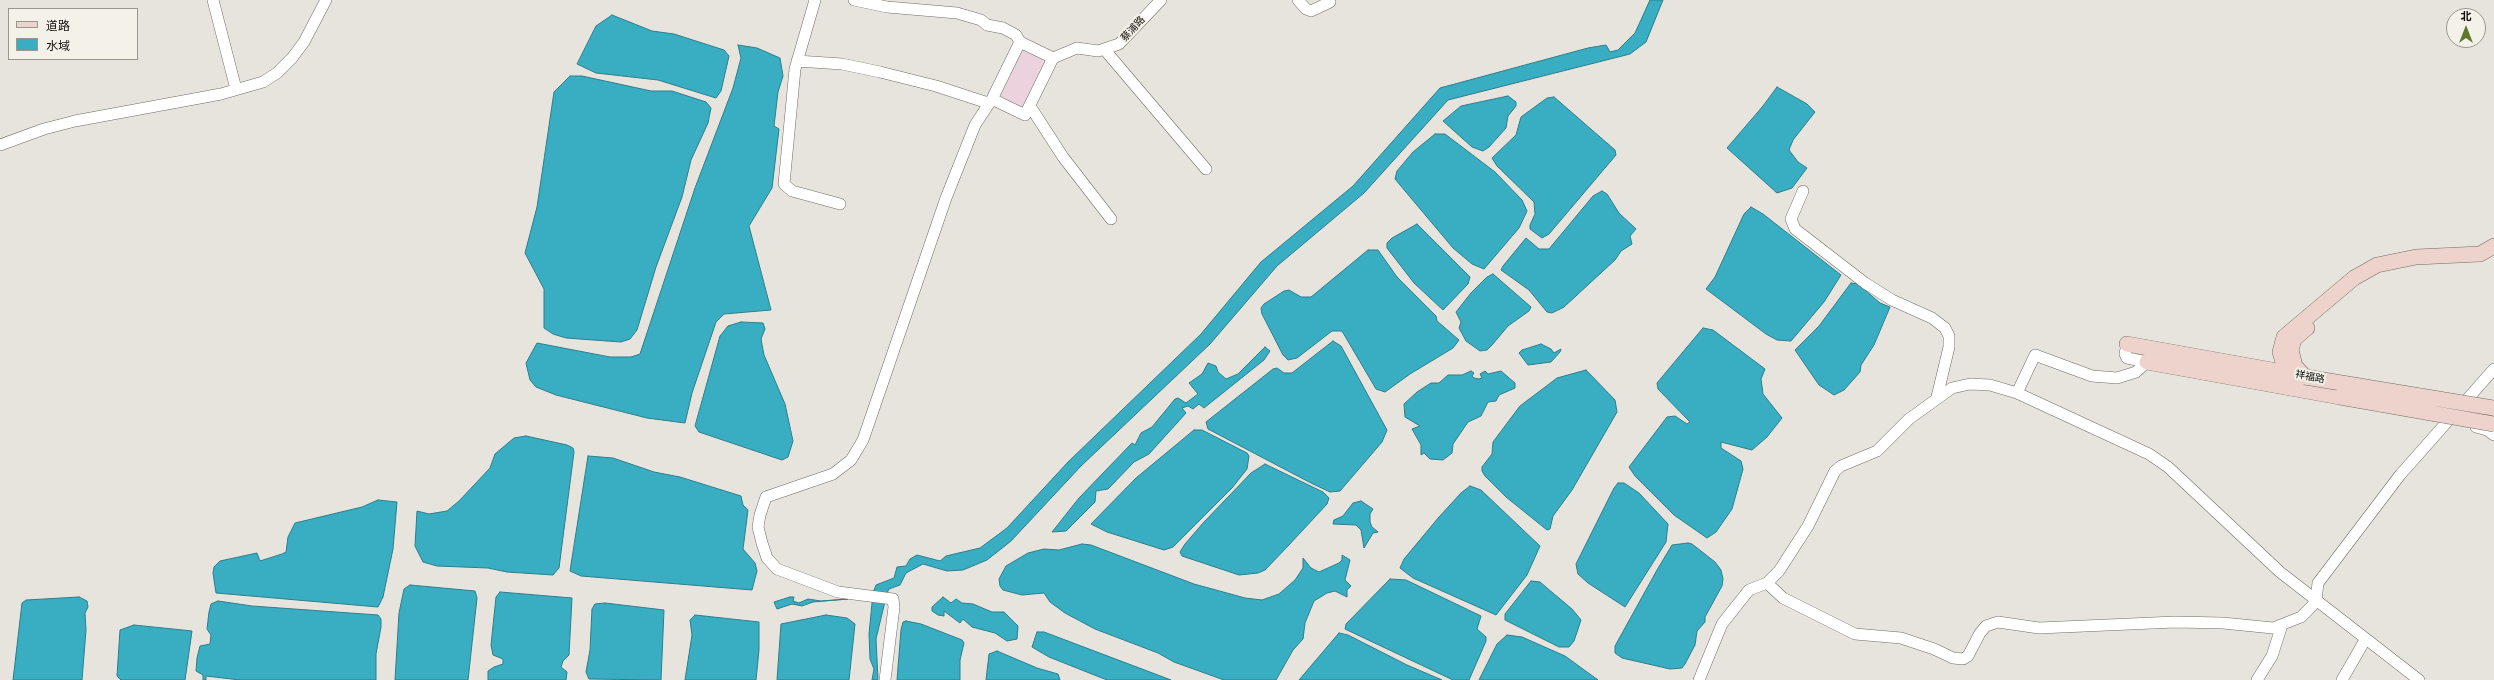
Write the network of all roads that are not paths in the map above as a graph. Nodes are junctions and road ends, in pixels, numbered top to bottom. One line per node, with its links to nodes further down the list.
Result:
1 (214, 0): 12 (street)
2 (326, 0): 12 (street)
3 (815, 0): 11 (street)
4 (854, 0): 8 (street)
5 (1161, 0): 9 (street, 蔡浦路)
6 (1298, 0): 7 (street)
7 (1330, 2)
8 (1020, 42): 10 (street); 13 (street)
9 (1104, 49): 10 (street, 蔡浦路); 16 (street)
10 (1053, 58): 14 (street)
11 (797, 61): 13 (street); 18 (street)
12 (236, 89): 15 (street)
13 (990, 101): 14 (street); 37 (street)
14 (1030, 106): 19 (street)
15 (0, 145)
16 (1206, 169)
17 (1803, 191): 28 (street)
18 (840, 204)
19 (1111, 219)
20 (2494, 246): 25 (main road)
21 (2494, 259): 26 (main road)
22 (2127, 344): 23 (street); 25 (main road, 祥福路)
23 (2147, 362): 26 (main road, 祥福路); 27 (street)
24 (2494, 369): 30 (street)
25 (2286, 372): 26 (main road, 祥福路)
26 (2302, 383): 29 (main road, 祥福路, bridge); 31 (main road, 祥福路, bridge)
27 (2017, 393): 28 (street); 34 (street)
28 (1937, 397): 33 (street)
29 (2494, 408)
30 (2446, 421): 32 (street); 34 (street)
31 (2494, 424)
32 (2494, 436)
33 (1767, 583): 35 (street); 38 (street)
34 (2316, 600): 35 (street); 36 (street)
35 (2282, 625): 39 (street)
36 (2365, 640): 40 (street); 41 (street)
37 (885, 680)
38 (1699, 680)
39 (2257, 680)
40 (2342, 680)
41 (2418, 680)

